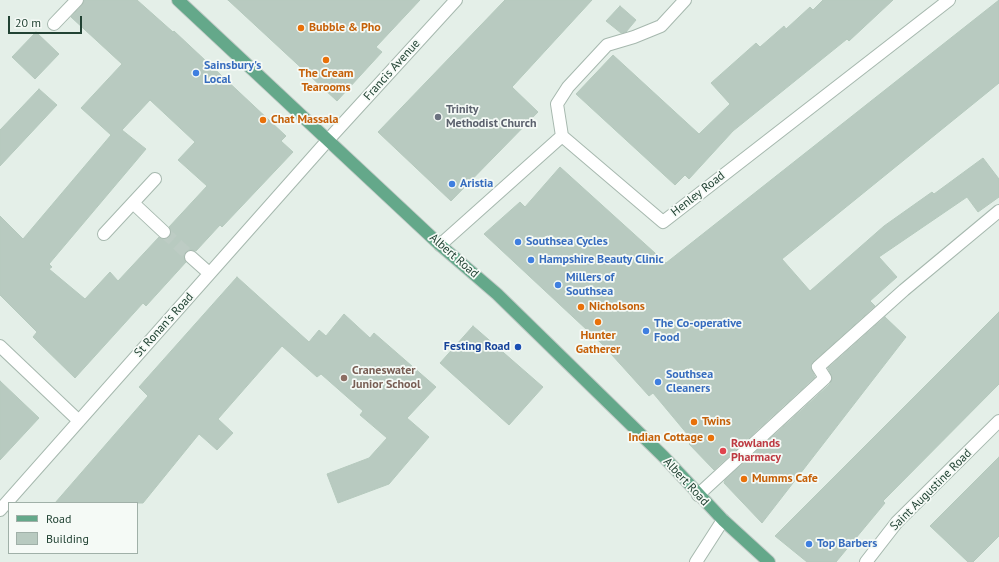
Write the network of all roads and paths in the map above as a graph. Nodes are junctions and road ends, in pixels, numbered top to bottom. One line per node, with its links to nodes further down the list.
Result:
1 (77, 0): 6 (street)
2 (178, 0): 8 (main road, Albert Road)
3 (456, 0): 8 (street, Francis Avenue)
4 (685, 0): 7 (street)
5 (949, 0): 7 (street, Henley Road)
6 (54, 24)
7 (562, 136): 14 (street)
8 (328, 140): 14 (main road, Albert Road); 16 (street, St Ronan's Road)
9 (155, 178): 10 (street)
10 (133, 203): 12 (street); 13 (street)
11 (999, 212): 20 (street)
12 (164, 232)
13 (104, 234)
14 (440, 245): 20 (main road, Albert Road)
15 (191, 257): 16 (street)
16 (209, 274): 18 (street, St Ronan's Road)
17 (0, 346): 18 (street)
18 (79, 420): 21 (street, St Ronan's Road)
19 (999, 421): 25 (street, Saint Augustine Road)
20 (698, 495): 22 (main road, Albert Road)
21 (0, 510)
22 (723, 520): 23 (street); 24 (main road, Albert Road)
23 (696, 562)
24 (769, 562)
25 (866, 562)

